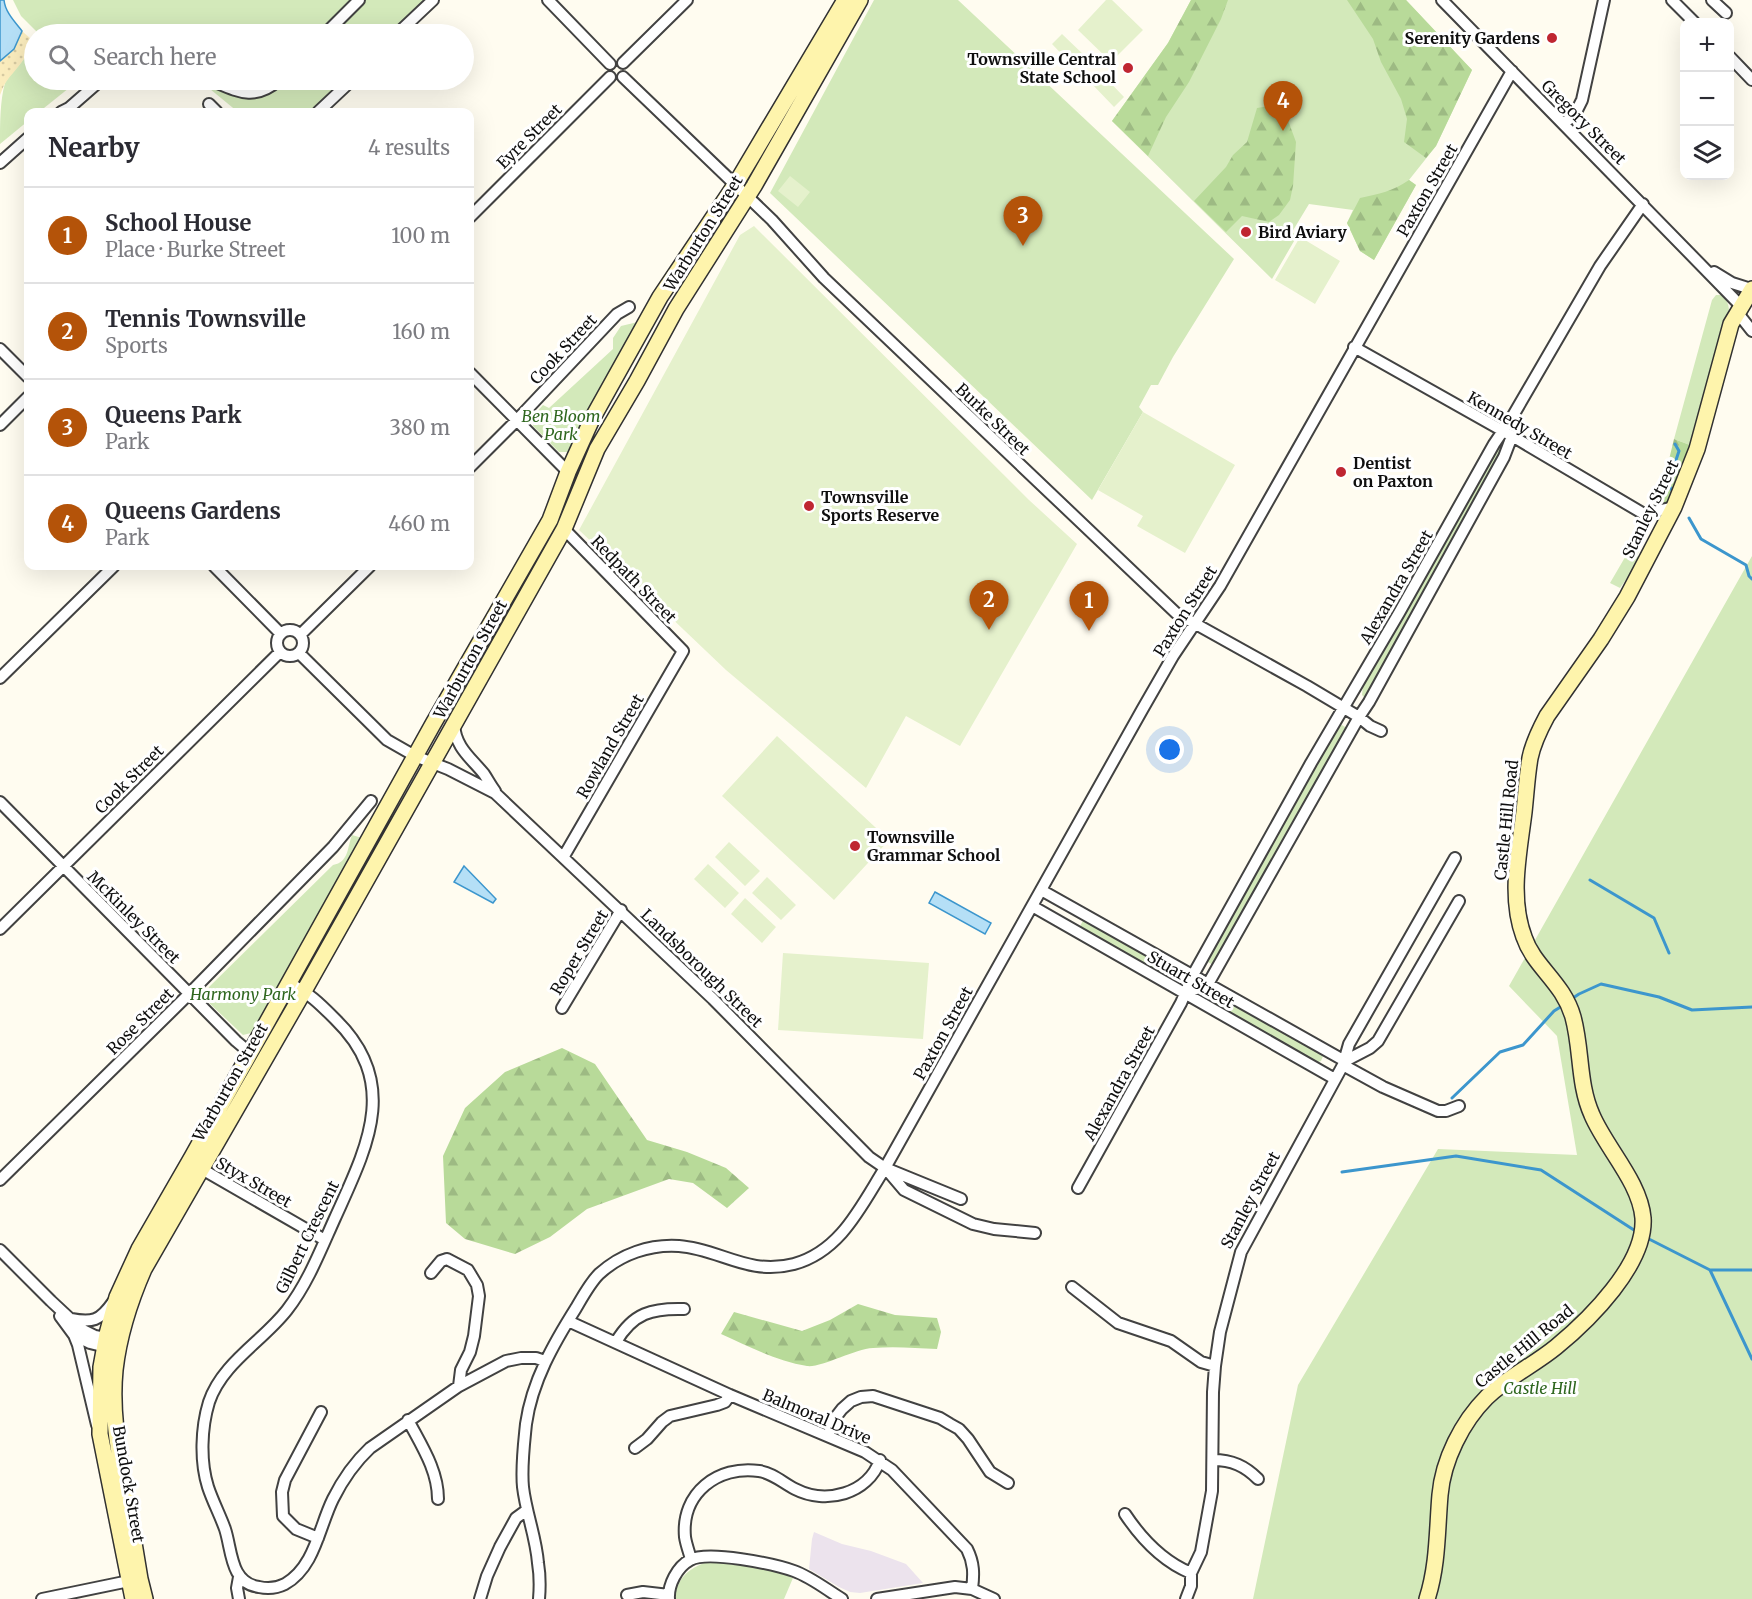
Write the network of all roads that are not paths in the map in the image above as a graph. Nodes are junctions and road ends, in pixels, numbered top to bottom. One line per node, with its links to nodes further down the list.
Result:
1 (351, 0): 14 (street)
2 (359, 0): 15 (street)
3 (433, 0): 16 (street)
4 (548, 0): 19 (street)
5 (687, 0): 18 (street)
6 (845, 0): 35 (main road, Warburton Street)
7 (860, 0): 36 (main road, Warburton Street)
8 (1443, 0): 20 (street, Gregory Street)
9 (1604, 0): 32 (street)
10 (1672, 0): 13 (street)
11 (1713, 0): 12 (street)
12 (1725, 13)
13 (1690, 18)
14 (327, 24)
15 (335, 24)
16 (408, 24)
17 (1734, 61): 23 (street)
18 (623, 63): 19 (street); 22 (street)
19 (610, 64): 21 (street)
20 (1512, 71): 32 (street, Gregory Street); 44 (street, Paxton Street)
21 (610, 77): 22 (street); 38 (street, Eyre Street)
22 (623, 77): 35 (street, Burke Street)
23 (1752, 80)
24 (79, 90): 29 (street)
25 (90, 90): 30 (street)
26 (233, 90): 27 (street)
27 (263, 90)
28 (341, 90): 31 (street)
29 (62, 108)
30 (69, 108)
31 (322, 108)
32 (1563, 123): 37 (street, Gregory Street)
33 (24, 142): 34 (street)
34 (0, 163)
35 (735, 185): 36 (street, Burke Street); 53 (main road, Warburton Street)
36 (747, 198): 55 (main road, Warburton Street); 59 (street, Burke Street)
37 (1643, 204): 39 (street, Gregory Street); 51 (street, Alexandra Street)
38 (474, 213)
39 (1703, 266): 40 (street, Gregory Street); 42 (street, Gregory Street)
40 (1752, 289): 42 (main road, Stanley Street)
41 (629, 307): 49 (street, Cook Street)
42 (1739, 309): 43 (street, Gregory Street); 54 (main road, Stanley Street)
43 (1752, 331)
44 (1354, 348): 51 (street, Kennedy Street); 59 (street, Paxton Street)
45 (0, 349): 46 (street)
46 (24, 373)
47 (474, 378): 49 (street)
48 (24, 401): 50 (street)
49 (516, 421): 52 (street, Cook Street); 53 (street)
50 (0, 425)
51 (1507, 434): 54 (street, Kennedy Street); 66 (street, Alexandra Street); 67 (street, Alexandra Street)
52 (474, 463)
53 (568, 472): 71 (main road, Warburton Street)
54 (1674, 507): 69 (main road, Stanley Street)
55 (564, 529): 62 (street, Redpath Street); 68 (main road, Warburton Street)
56 (110, 570): 65 (street)
57 (218, 570): 60 (street)
58 (366, 570): 61 (street)
59 (1195, 624): 66 (street, Burke Street); 79 (street, Paxton Street)
60 (281, 634): 61 (street); 63 (street)
61 (300, 634): 64 (street)
62 (683, 651): 76 (street, Rowland Street)
63 (280, 652): 64 (street); 78 (street, Cook Street)
64 (299, 653): 71 (street, Landsborough Street)
65 (0, 678)
66 (1343, 708): 67 (street, Burke Street); 84 (street, Alexandra Street)
67 (1359, 717): 70 (street, Burke Street); 86 (street, Alexandra Street)
68 (454, 724): 72 (main road, Warburton Street); 73 (street, Landsborough Street)
69 (1541, 727): 147 (main road, Castle Hill Road)
70 (1381, 731)
71 (415, 756): 72 (street, Landsborough Street); 85 (main road, Warburton Street)
72 (432, 762): 73 (street, Landsborough Street); 87 (main road, Warburton Street)
73 (495, 793): 76 (street, Landsborough Street)
74 (371, 801): 89 (street, Rose Street)
75 (0, 802): 78 (street, McKinley Street)
76 (564, 856): 82 (street, Landsborough Street)
77 (1455, 858): 92 (street, Stanley Street)
78 (63, 866): 83 (street, Cook Street); 89 (street, McKinley Street)
79 (1041, 890): 81 (street, Paxton Street); 84 (street, Stuart Street)
80 (1459, 901): 92 (street)
81 (1032, 906): 88 (street, Stuart Street); 96 (street, Paxton Street)
82 (621, 910): 90 (street, Roper Street); 96 (street, Landsborough Street)
83 (0, 929)
84 (1193, 975): 86 (street, Stuart Street); 88 (street, Alexandra Street)
85 (289, 983): 87 (street, Gilbert Crescent); 91 (main road, Warburton Street)
86 (1208, 984): 88 (street); 92 (street, Stuart Street)
87 (304, 991): 95 (main road, Warburton Street); 101 (street, Gilbert Crescent)
88 (1187, 993): 93 (street, Stuart Street); 98 (street, Alexandra Street)
89 (189, 994): 91 (street, McKinley Street); 97 (street, Rose Street)
90 (562, 1008)
91 (249, 1052): 105 (main road, Warburton Street)
92 (1344, 1063): 93 (street, Stanley Street); 94 (street, Stuart Street)
93 (1335, 1079): 114 (street, Stanley Street)
94 (1459, 1106)
95 (200, 1168): 101 (street, Styx Street); 112 (main road, Warburton Street)
96 (885, 1168): 99 (street, Landsborough Street); 100 (street, Landsborough Street); 109 (street, Paxton Street)
97 (0, 1180)
98 (1078, 1188)
99 (961, 1198)
100 (1035, 1233)
101 (325, 1240): 132 (street, Gilbert Crescent)
102 (0, 1250): 106 (street)
103 (430, 1273): 115 (street)
104 (1072, 1287): 114 (street)
105 (117, 1297): 108 (street); 112 (main road, Warburton Street)
106 (51, 1301): 108 (street); 110 (street)
107 (684, 1309): 111 (street)
108 (70, 1319): 112 (street)
109 (568, 1321): 111 (street, Balmoral Drive); 113 (street, Paxton Street)
110 (74, 1335): 112 (street); 119 (street)
111 (616, 1342): 116 (street, Balmoral Drive)
112 (112, 1344): 119 (main road, Bundock Street); 139 (main road, Bundock Street)
113 (545, 1361): 115 (street); 127 (street, Paxton Street)
114 (1215, 1366): 123 (street, Stanley Street)
115 (459, 1386): 118 (street)
116 (730, 1395): 120 (street, Balmoral Drive); 121 (street)
117 (321, 1412): 129 (street)
118 (408, 1420): 126 (street); 129 (street)
119 (100, 1434): 133 (main road, Bundock Street)
120 (828, 1436): 122 (street, Balmoral Drive); 125 (street)
121 (635, 1448)
122 (880, 1460): 130 (street); 134 (street, Balmoral Drive)
123 (1213, 1460): 124 (street); 131 (street, Stanley Street)
124 (1258, 1479)
125 (1008, 1483)
126 (438, 1499)
127 (527, 1510): 141 (street); 142 (street, Paxton Street)
128 (1125, 1514): 131 (street)
129 (318, 1538): 132 (street)
130 (691, 1559): 136 (street); 143 (street)
131 (1191, 1573): 146 (street, Stanley Street)
132 (239, 1577): 140 (street, Gilbert Crescent)
133 (129, 1581): 137 (street); 138 (main road, Bundock Street)
134 (972, 1589): 144 (street); 145 (street)
135 (627, 1595): 136 (street)
136 (669, 1597)
137 (42, 1599)
138 (133, 1599)
139 (145, 1599)
140 (239, 1599)
141 (480, 1599)
142 (539, 1599)
143 (842, 1599)
144 (877, 1599)
145 (994, 1599)
146 (1186, 1599)
147 (1427, 1599)

